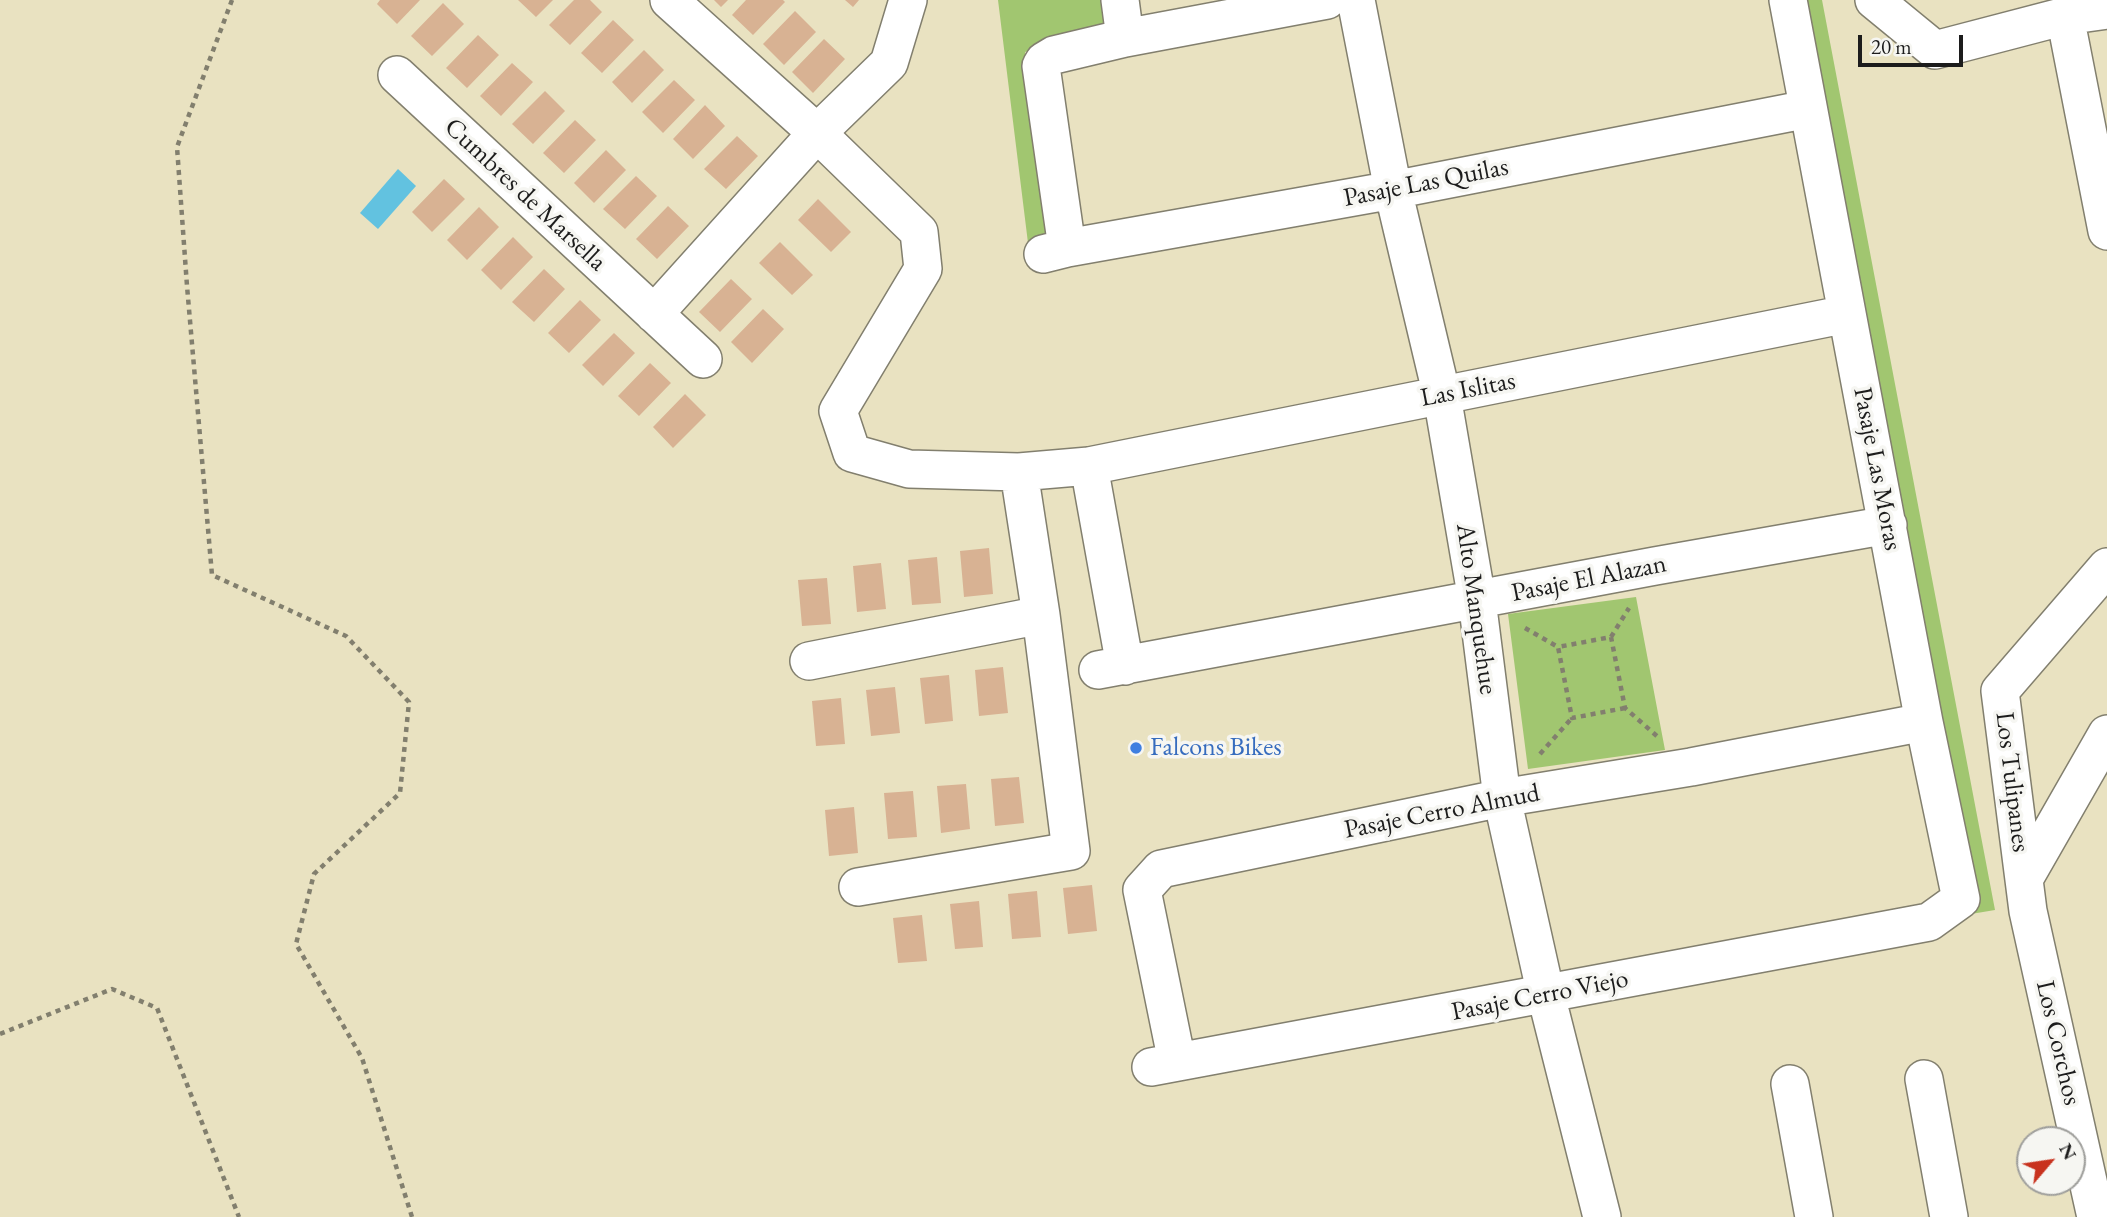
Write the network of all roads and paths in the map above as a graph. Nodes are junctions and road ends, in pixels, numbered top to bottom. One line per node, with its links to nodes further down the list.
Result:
1 (232, 0): 41 (path)
2 (669, 0): 14 (street)
3 (908, 0): 14 (street)
4 (1120, 0): 11 (street)
5 (1327, 0): 11 (street)
6 (1356, 0): 15 (street, Alto Manquehue)
7 (1788, 0): 13 (street, Pasaje Las Moras)
8 (1874, 0): 10 (street)
9 (2107, 10): 10 (street)
10 (2065, 16): 16 (street)
11 (1125, 38): 15 (street, Pasaje Las Quilas)
12 (397, 75): 17 (street, Cumbres de Marsella)
13 (1808, 109): 15 (street, Pasaje Las Quilas); 18 (street, Pasaje Las Moras)
14 (817, 133): 17 (street); 22 (street)
15 (1394, 190): 20 (street, Alto Manquehue)
16 (2107, 231)
17 (654, 314): 19 (street, Cumbres de Marsella)
18 (1847, 314): 20 (street, Las Islitas); 23 (street, Pasaje Las Moras)
19 (703, 359)
20 (1442, 396): 21 (street, Las Islitas); 25 (street, Alto Manquehue)
21 (1089, 466): 22 (street); 25 (street, Pasaje El Alazan)
22 (1018, 472): 26 (street)
23 (1888, 525): 25 (street, Pasaje El Alazan); 29 (street, Pasaje Las Moras)
24 (2107, 567): 33 (street, Los Tulipanes)
25 (1477, 600): 31 (street, Alto Manquehue)
26 (1041, 615): 27 (street); 32 (street)
27 (809, 662)
28 (1625, 708): 28 (path)
29 (1924, 722): 31 (street, Pasaje Cerro Almud); 34 (street, Pasaje Las Moras)
30 (2107, 734): 33 (street)
31 (1502, 799): 35 (street, Alto Manquehue); 37 (street, Pasaje Cerro Almud)
32 (858, 887)
33 (2026, 895): 45 (street, Los Corchos)
34 (1929, 922): 35 (street, Pasaje Cerro Viejo)
35 (1546, 995): 37 (street, Pasaje Cerro Viejo); 42 (street, Alto Manquehue)
36 (0, 1034): 40 (path)
37 (1164, 1065)
38 (1924, 1079): 44 (street)
39 (1790, 1084): 43 (street)
40 (239, 1217)
41 (412, 1217)
42 (1602, 1217)
43 (1814, 1217)
44 (1949, 1217)
45 (2096, 1217)

